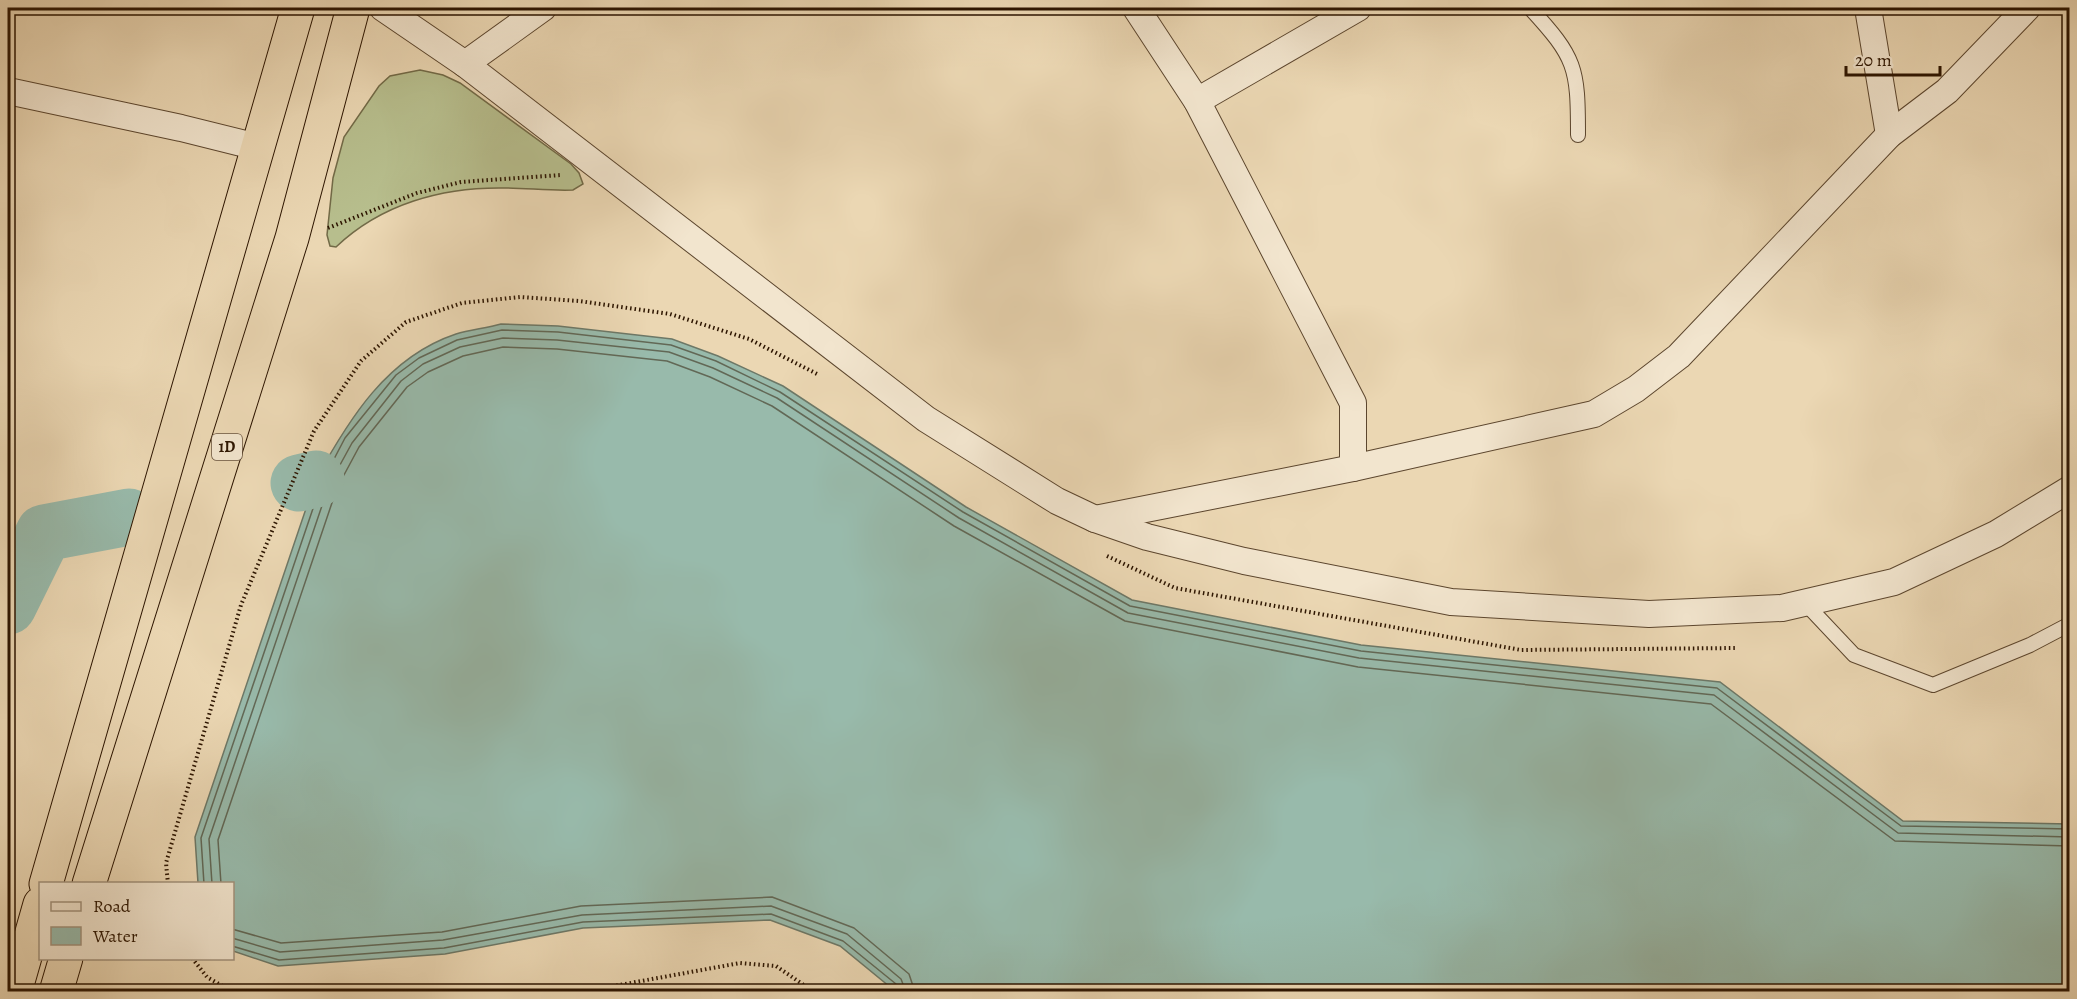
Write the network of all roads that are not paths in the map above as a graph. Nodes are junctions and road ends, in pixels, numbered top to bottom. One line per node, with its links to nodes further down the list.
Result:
1 (298, 8): 15 (highway)
2 (353, 8): 22 (highway, 1D)
3 (383, 8): 10 (street)
4 (543, 8): 10 (street)
5 (1136, 8): 12 (street)
6 (1358, 8): 12 (street)
7 (1530, 8): 13 (lane)
8 (1868, 8): 14 (street)
9 (2027, 8): 14 (street)
10 (465, 64): 18 (street)
11 (8, 91): 15 (street)
12 (1197, 101): 16 (street)
13 (1578, 135)
14 (1889, 135): 16 (street)
15 (257, 147): 21 (highway)
16 (1353, 468): 18 (street)
17 (2070, 489): 19 (street)
18 (1095, 519): 19 (street)
19 (1806, 603): 20 (lane)
20 (2070, 624)
21 (47, 882)
22 (91, 882)
23 (39, 908): 25 (highway)
24 (65, 960): 26 (highway)
25 (15, 992)
26 (56, 992)

